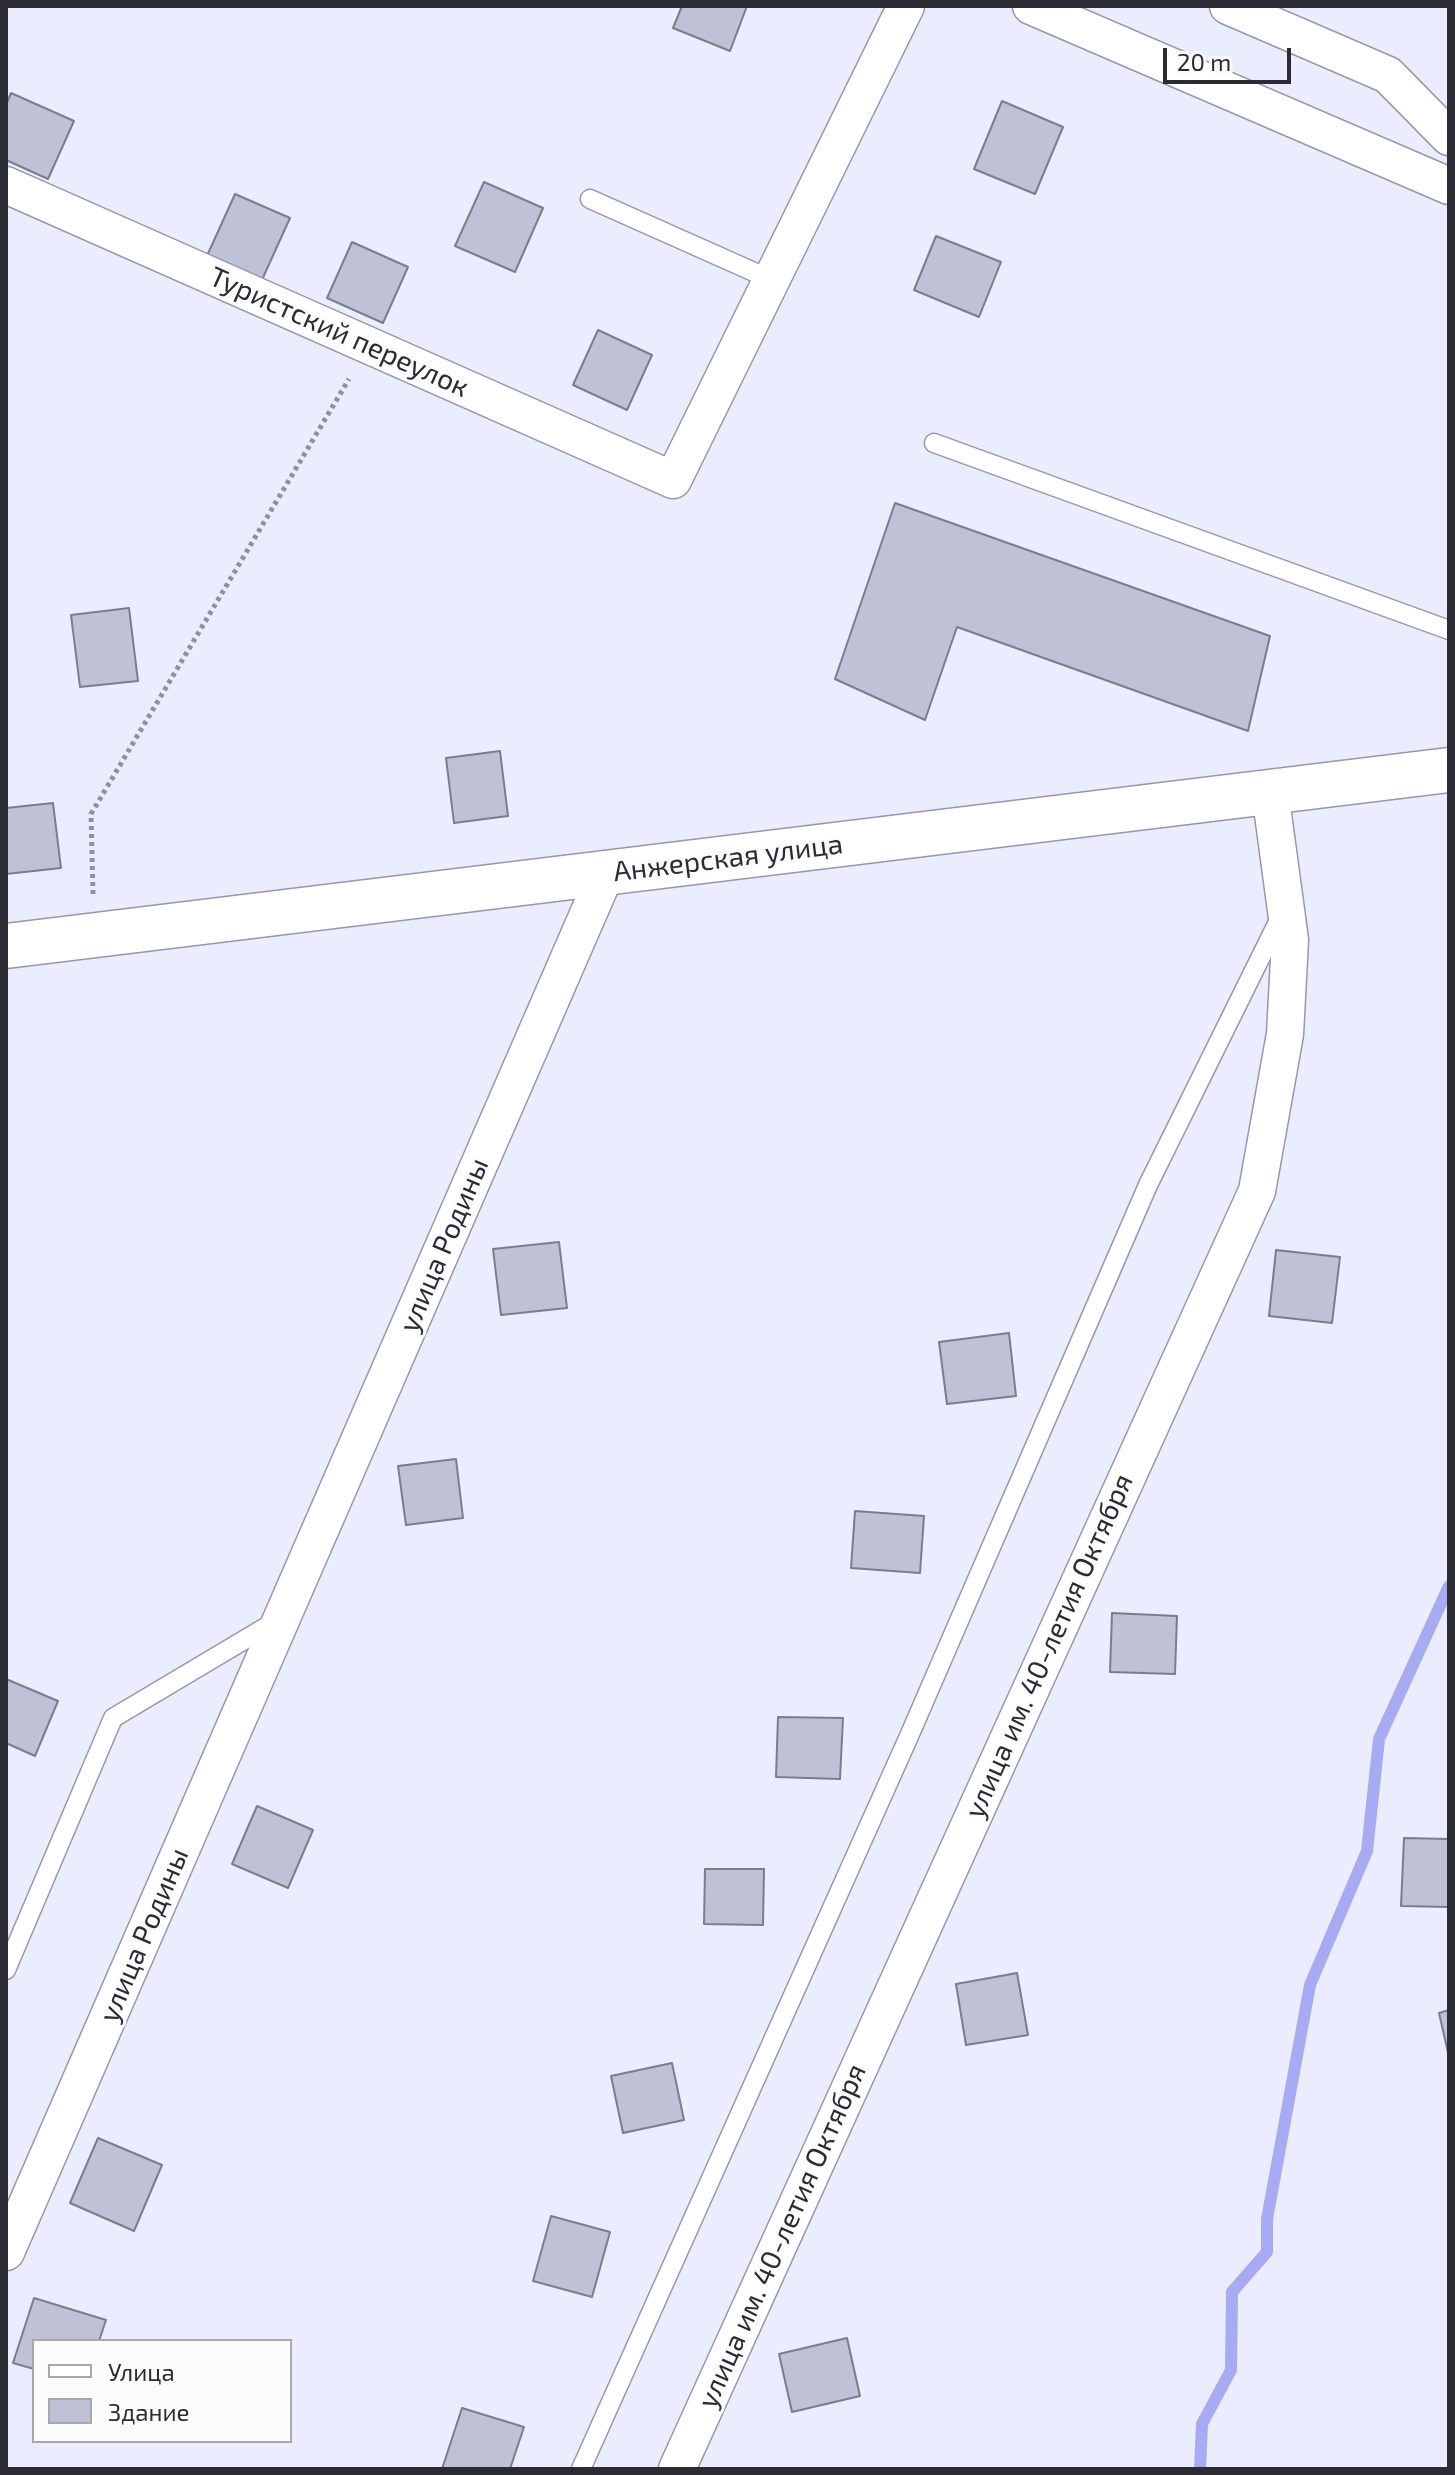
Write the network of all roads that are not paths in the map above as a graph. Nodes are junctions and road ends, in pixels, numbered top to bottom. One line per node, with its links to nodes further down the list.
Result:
1 (906, 6): 8 (street)
2 (1031, 6): 6 (street)
3 (1228, 6): 4 (street)
4 (1449, 137)
5 (6, 185): 8 (street, Туристский переулок)
6 (1449, 186)
7 (590, 199): 8 (lane)
8 (772, 280)
9 (934, 443): 10 (lane)
10 (1449, 630)
11 (1449, 770): 12 (street, Анжерская улица)
12 (1270, 792): 13 (street, Анжерская улица); 14 (street, улица им. 40-летия Октября)
13 (606, 873): 15 (street, Анжерская улица); 16 (street, улица Родины)
14 (1285, 908): 19 (lane); 20 (street, улица им. 40-летия Октября)
15 (6, 946)
16 (282, 1617): 17 (lane); 18 (street, улица Родины)
17 (6, 1970)
18 (6, 2252)
19 (581, 2469)
20 (677, 2469)

